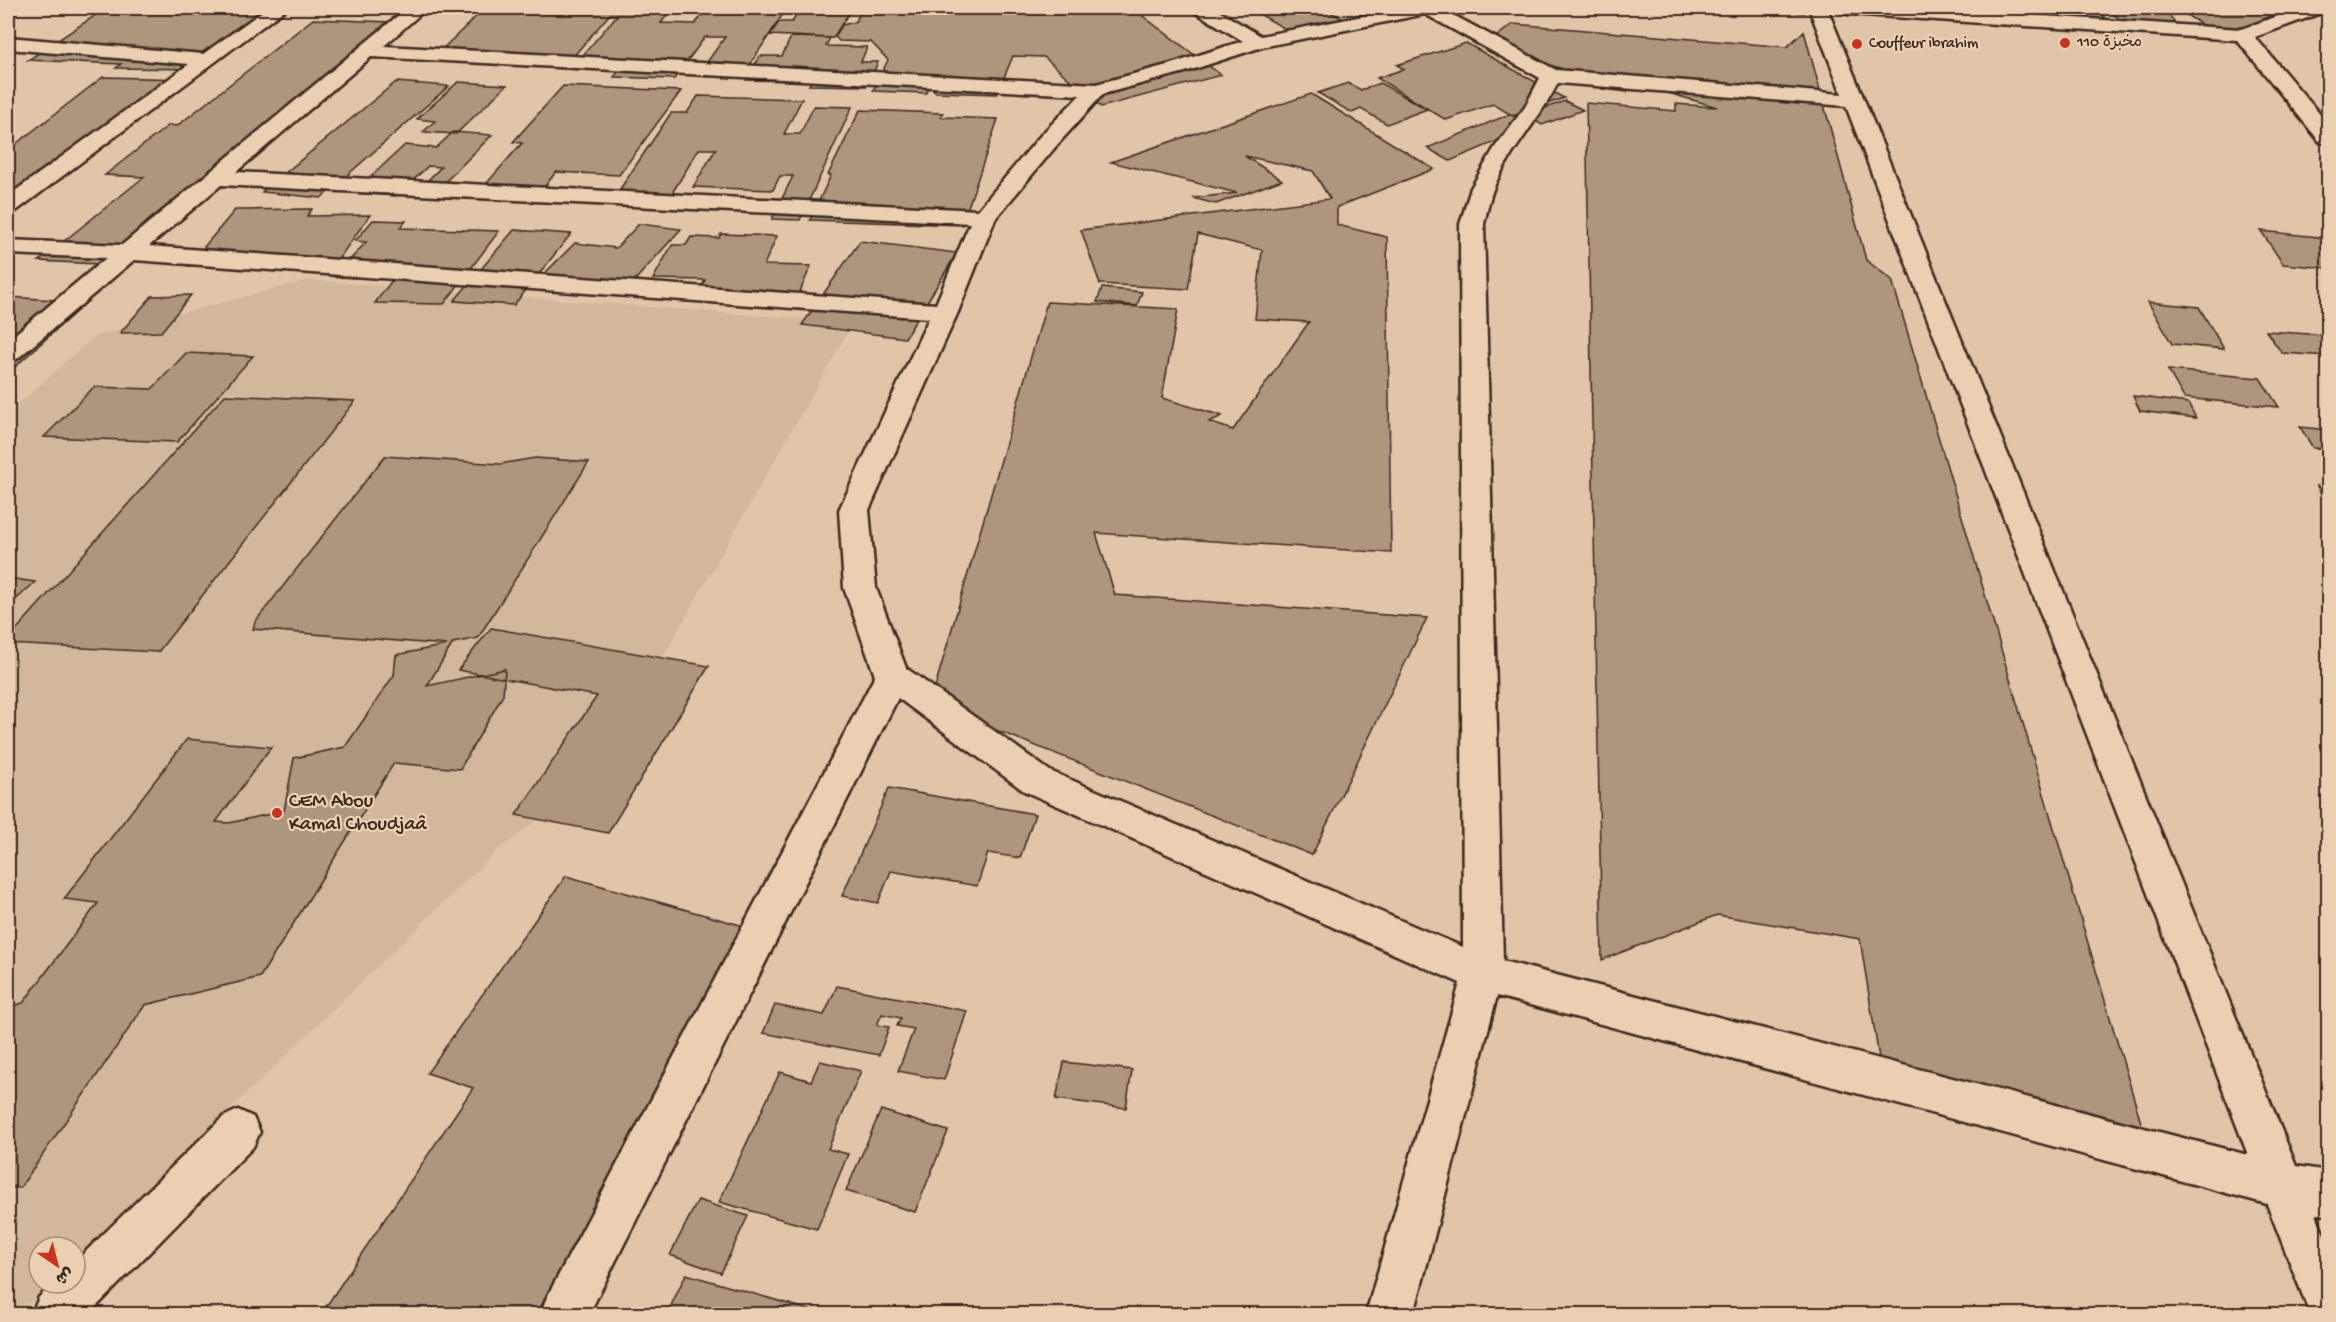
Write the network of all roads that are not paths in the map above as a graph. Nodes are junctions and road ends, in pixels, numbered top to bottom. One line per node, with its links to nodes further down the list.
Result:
1 (278, 8): 13 (street)
2 (418, 8): 12 (street)
3 (1202, 8): 10 (street)
4 (1429, 8): 10 (street); 14 (street)
5 (1818, 8): 16 (street)
6 (1848, 8): 8 (street)
7 (2317, 8): 9 (street)
8 (1986, 12): 9 (street)
9 (2243, 35): 17 (street)
10 (1258, 42): 15 (street)
11 (8, 43): 13 (street)
12 (367, 51): 15 (street); 18 (street)
13 (207, 60): 19 (street)
14 (1551, 76): 16 (street); 26 (street)
15 (1096, 90): 20 (street)
16 (1855, 101): 28 (street)
17 (2328, 137)
18 (218, 178): 20 (street); 22 (street)
19 (8, 206)
20 (984, 217): 23 (street)
21 (8, 247): 22 (street)
22 (128, 252): 23 (street); 24 (street)
23 (945, 312): 25 (street)
24 (8, 353)
25 (892, 676): 26 (street); 32 (street)
26 (1483, 974): 28 (street); 33 (street)
27 (238, 1132): 31 (street)
28 (2282, 1186): 29 (street); 30 (street)
29 (2328, 1193)
30 (2328, 1302)
31 (56, 1314)
32 (564, 1314)
33 (1390, 1314)

